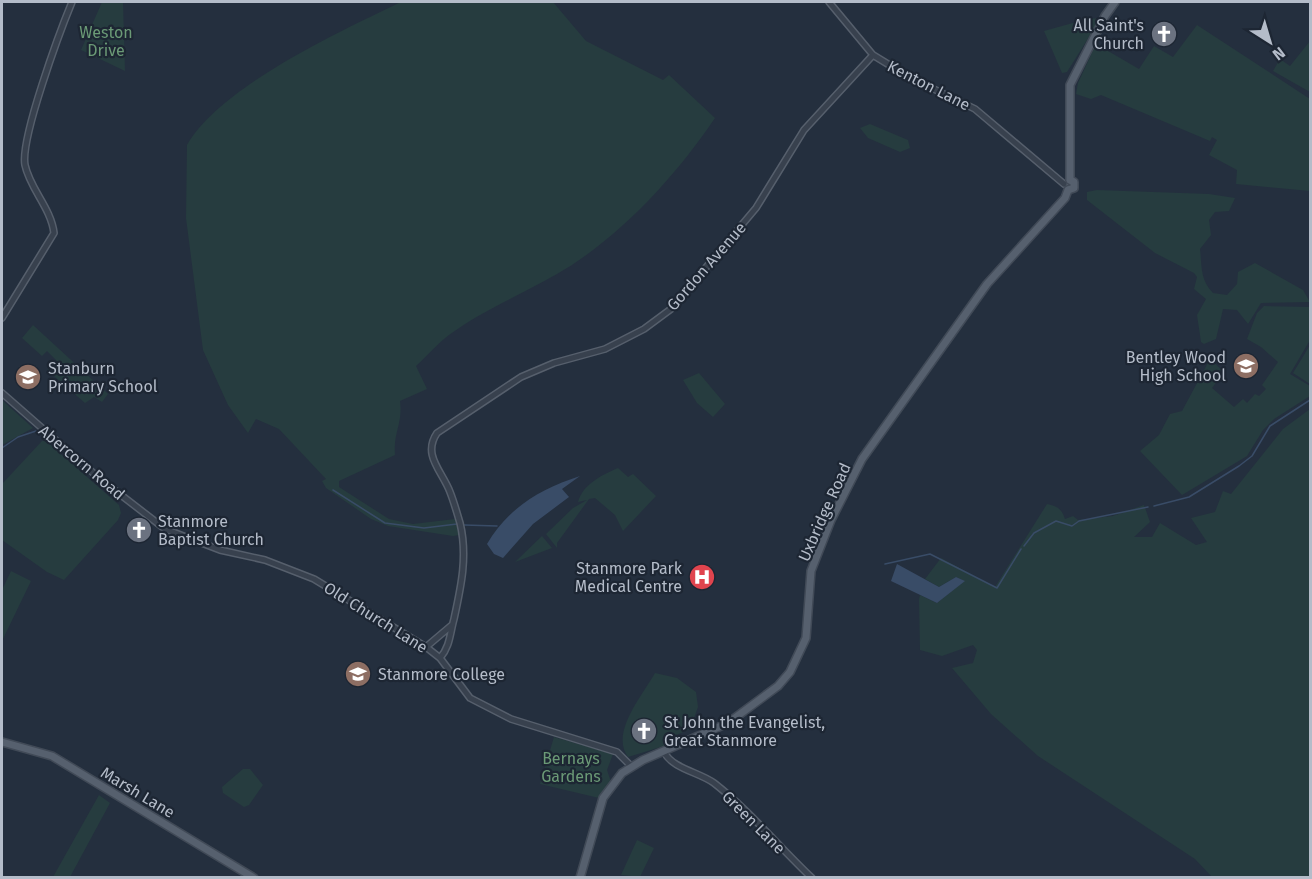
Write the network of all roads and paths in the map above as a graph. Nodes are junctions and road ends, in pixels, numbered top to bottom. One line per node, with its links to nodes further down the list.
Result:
1 (72, 2): 6 (street)
2 (829, 2): 4 (street, Kenton Lane)
3 (1115, 2): 5 (main road)
4 (873, 56): 5 (street, Kenton Lane); 9 (street, Gordon Avenue)
5 (1068, 185): 13 (main road, Uxbridge Road)
6 (2, 318)
7 (2, 393): 8 (street, Abercorn Road)
8 (165, 529): 10 (street, Old Church Lane)
9 (453, 624): 10 (street); 11 (street, Gordon Avenue)
10 (426, 647): 11 (street, Old Church Lane)
11 (440, 658): 14 (street, Old Church Lane)
12 (2, 742): 15 (main road, Marsh Lane)
13 (664, 752): 14 (main road, Uxbridge Road); 17 (street, Green Lane)
14 (631, 766): 16 (main road, Uxbridge Road)
15 (254, 878)
16 (580, 878)
17 (812, 878)

